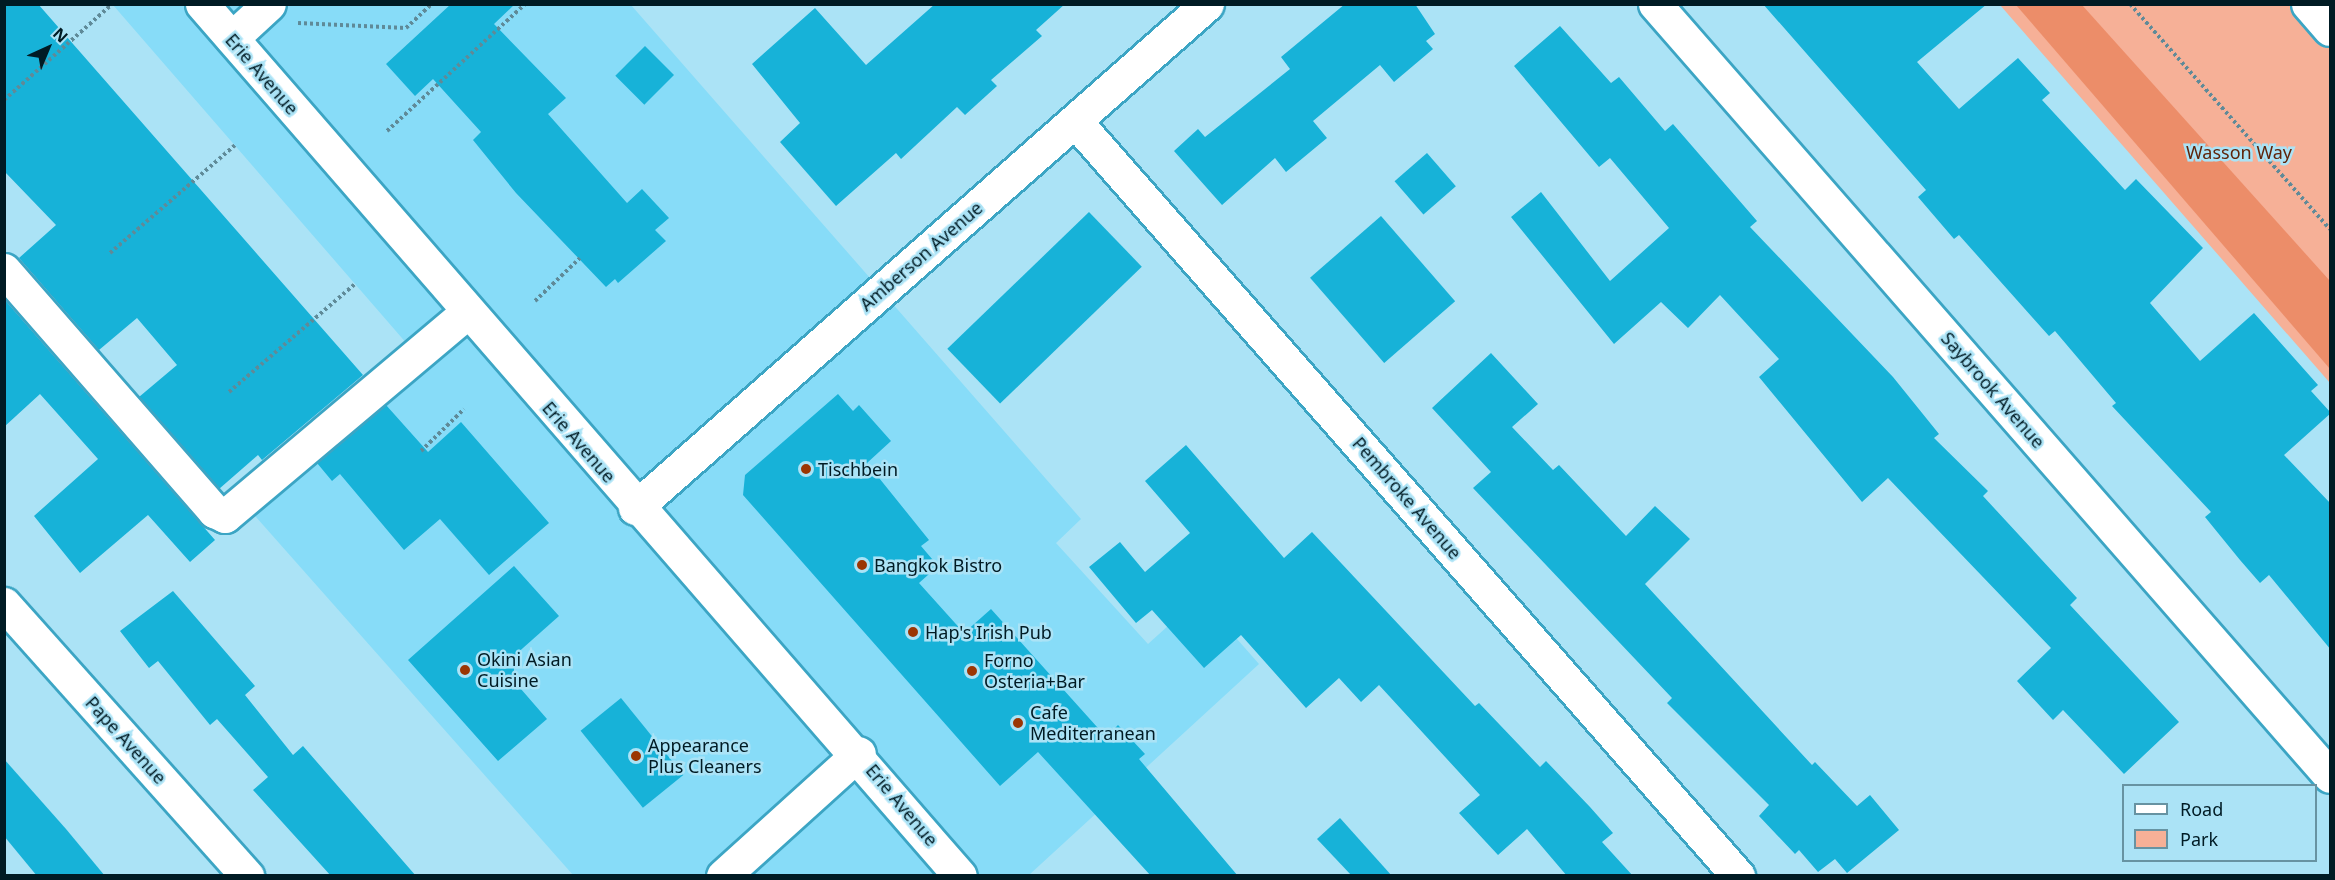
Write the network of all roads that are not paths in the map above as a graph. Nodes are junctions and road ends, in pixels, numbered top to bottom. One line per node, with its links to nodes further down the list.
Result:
1 (202, 4): 7 (street, Erie Avenue)
2 (1207, 4): 8 (street, Amberson Avenue)
3 (1655, 4): 14 (street, Saybrook Avenue)
4 (2308, 4): 6 (street)
5 (282, 14): 7 (street)
6 (2331, 29)
7 (232, 38): 10 (street, Erie Avenue)
8 (1075, 121): 11 (street, Amberson Avenue); 18 (street, Pembroke Avenue)
9 (4, 270): 10 (street)
10 (467, 312): 11 (street, Erie Avenue)
11 (635, 508): 13 (street, Erie Avenue)
12 (4, 604): 15 (street, Pape Avenue)
13 (859, 753): 16 (street); 17 (street, Erie Avenue)
14 (2331, 776)
15 (247, 876)
16 (723, 876)
17 (960, 876)
18 (1738, 876)

